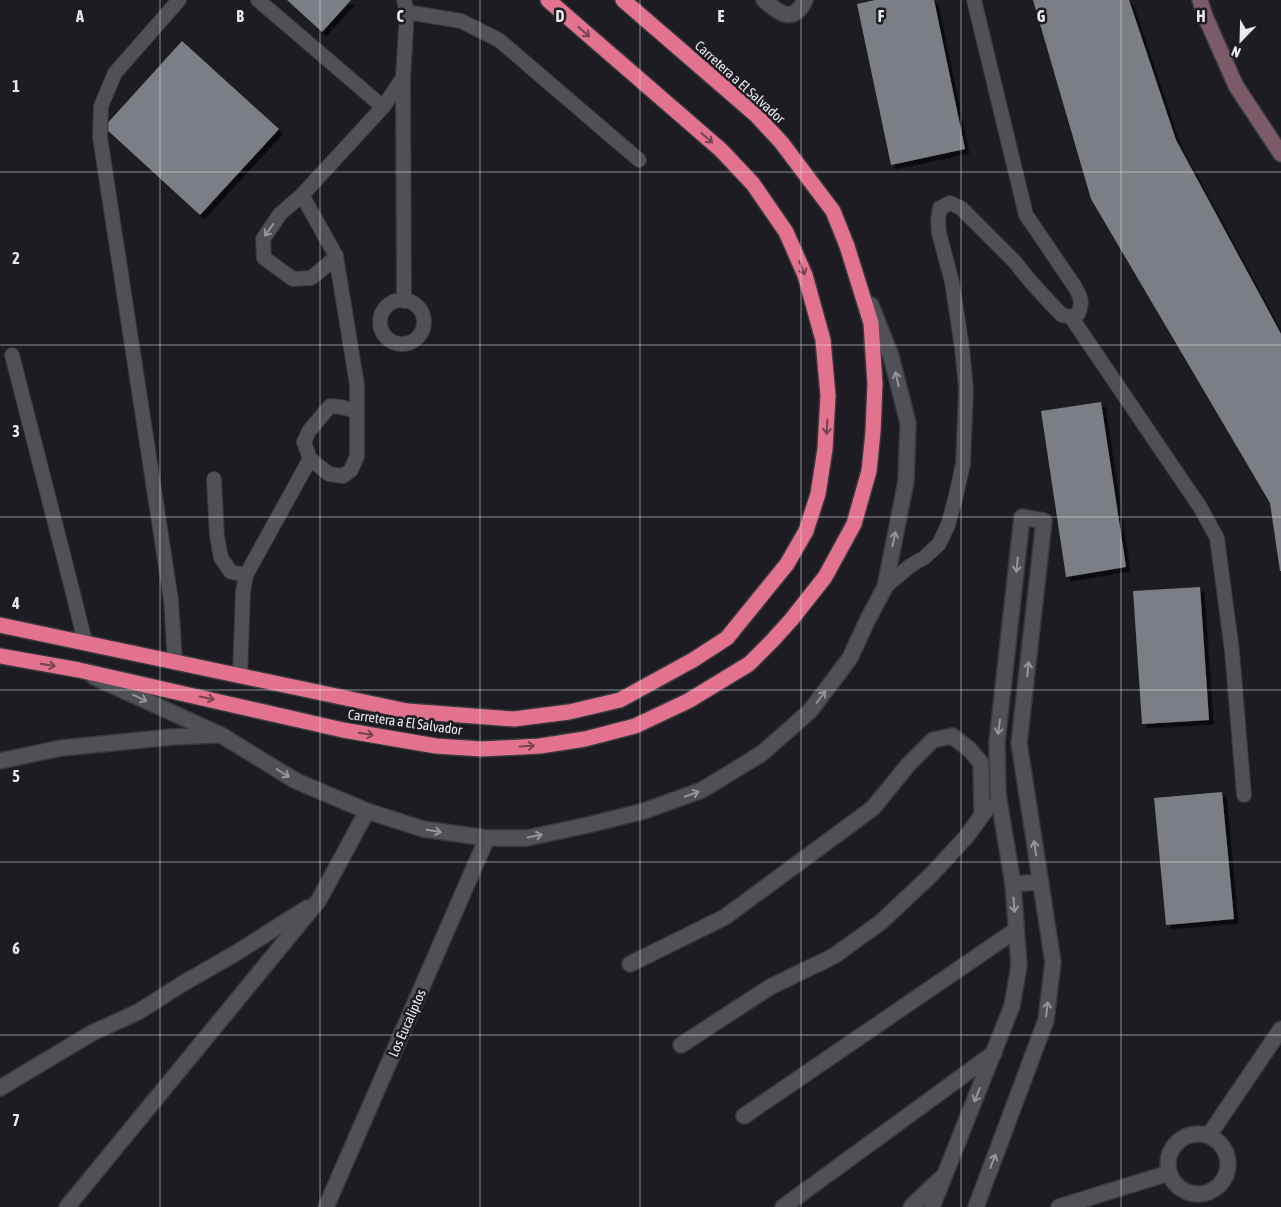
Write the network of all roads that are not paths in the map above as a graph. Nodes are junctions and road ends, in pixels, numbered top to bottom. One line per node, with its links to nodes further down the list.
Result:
1 (178, 0): 28 (lane)
2 (258, 0): 11 (lane)
3 (548, 0): 30 (highway, Carretera a El Salvador, one-way to 30)
4 (623, 0): 15 (highway, Carretera a El Salvador)
5 (764, 0): 6 (street)
6 (805, 0)
7 (974, 0): 18 (lane)
8 (1200, 0): 12 (main road)
9 (406, 6): 10 (lane); 13 (lane)
10 (403, 78): 11 (lane); 17 (lane)
11 (383, 107): 14 (lane)
12 (1281, 154)
13 (639, 160)
14 (302, 195): 16 (lane); 16 (lane, one-way to 16)
15 (847, 246): 24 (street, one-way to 15); 29 (highway, Carretera a El Salvador, one-way to 15)
16 (336, 256): 20 (lane)
17 (404, 300)
18 (1070, 317): 24 (lane); 34 (lane)
19 (12, 355): 26 (lane)
20 (356, 411): 21 (lane); 21 (lane)
21 (310, 460): 23 (lane)
22 (214, 479): 23 (lane)
23 (246, 575): 30 (lane)
24 (884, 587): 37 (street, one-way to 24)
25 (0, 625): 26 (highway, Carretera a El Salvador)
26 (84, 642): 28 (highway, Carretera a El Salvador)
27 (0, 656): 29 (highway, Carretera a El Salvador, one-way to 29)
28 (175, 662): 30 (highway, Carretera a El Salvador)
29 (79, 670): 31 (street, one-way to 31)
30 (240, 675)
31 (221, 735): 32 (street); 35 (street, one-way to 35)
32 (0, 761)
33 (998, 794): 36 (street); 38 (street, one-way to 33); 39 (street)
34 (1244, 795)
35 (367, 812): 37 (street, one-way to 37); 40 (street)
36 (982, 814): 42 (street); 44 (street)
37 (487, 838): 52 (street, Los Eucaliptos)
38 (1041, 882): 39 (street); 56 (street, one-way to 38)
39 (1013, 884): 41 (street, one-way to 41)
40 (319, 900): 46 (street); 51 (street)
41 (1016, 930): 45 (street); 47 (street)
42 (630, 964)
43 (1281, 1029): 48 (street)
44 (681, 1046)
45 (994, 1052): 50 (street, one-way to 50); 53 (street)
46 (0, 1088)
47 (744, 1116)
48 (1209, 1135): 49 (street); 49 (street)
49 (1169, 1173): 57 (street)
50 (944, 1175): 54 (street); 55 (street)
51 (67, 1207)
52 (326, 1207)
53 (783, 1207)
54 (911, 1207)
55 (932, 1207)
56 (976, 1207)
57 (1059, 1207)

